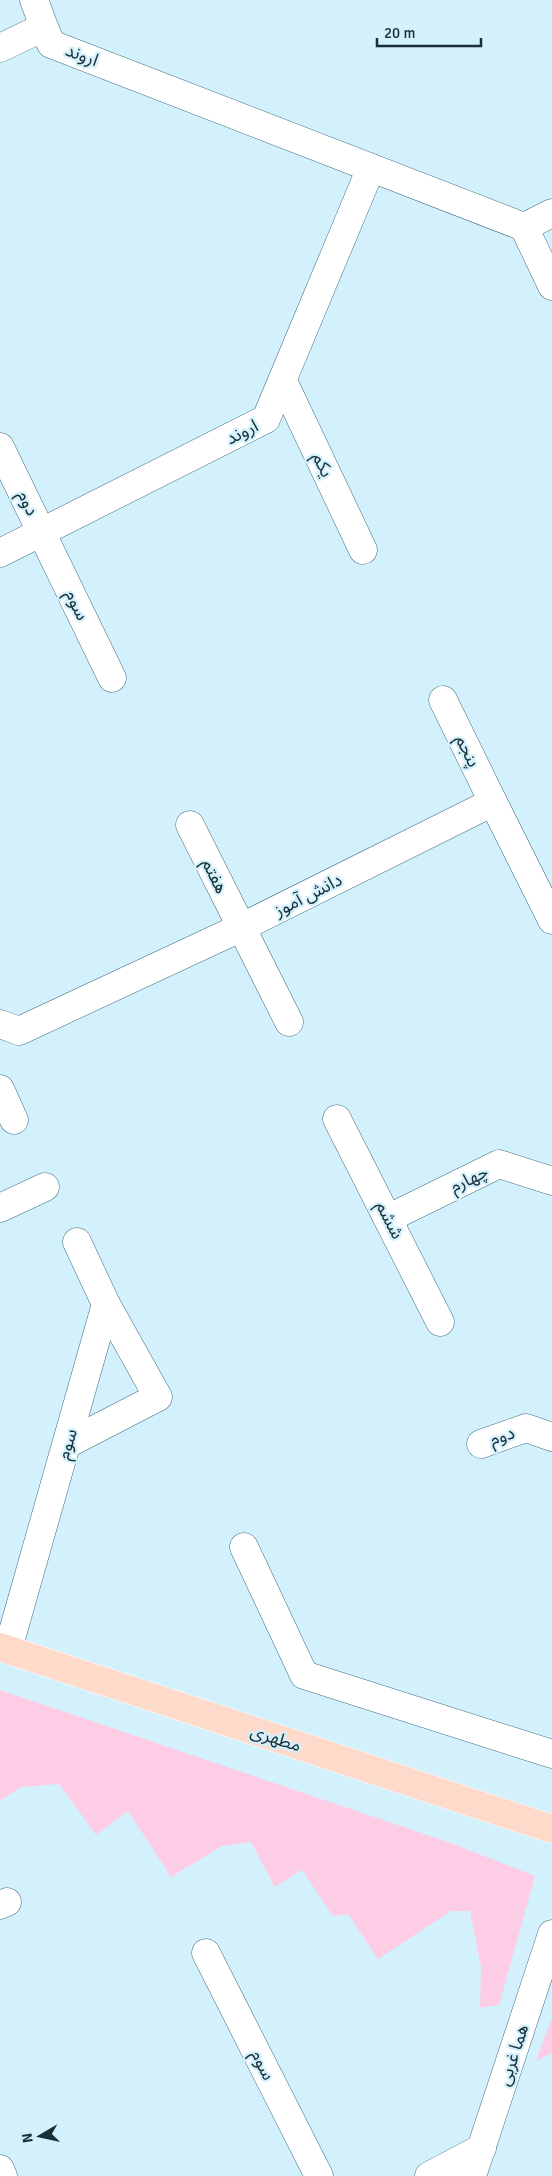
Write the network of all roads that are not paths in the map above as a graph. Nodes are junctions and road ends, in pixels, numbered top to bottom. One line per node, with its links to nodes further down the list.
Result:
1 (34, 0): 2 (street, اروند)
2 (44, 27): 3 (street); 4 (street, اروند)
3 (0, 48)
4 (371, 168): 6 (street, اروند); 8 (street, اروند)
5 (552, 213): 6 (street)
6 (524, 227): 7 (street)
7 (552, 286)
8 (282, 381): 10 (street, اروند); 11 (street, یکم)
9 (0, 447): 10 (street, دوم)
10 (42, 532): 12 (street, اروند); 13 (street, سوم)
11 (363, 550)
12 (0, 554)
13 (112, 678)
14 (443, 700): 15 (street, پنجم)
15 (493, 802): 17 (street); 18 (street, دانش آموز)
16 (190, 824): 18 (street, هفتم)
17 (552, 920)
18 (240, 928): 19 (street); 20 (street, دانش آموز)
19 (289, 1022)
20 (0, 1024)
21 (0, 1089): 23 (street)
22 (338, 1119): 27 (street, ششم)
23 (14, 1120)
24 (552, 1181): 27 (street, چهارم)
25 (45, 1188): 26 (street)
26 (0, 1208)
27 (389, 1218): 30 (street, ششم)
28 (77, 1242): 29 (street)
29 (106, 1304): 32 (street, سوم); 32 (street)
30 (440, 1322)
31 (552, 1437): 33 (street, دوم)
32 (68, 1444): 35 (street, سوم)
33 (481, 1444)
34 (244, 1547): 36 (street)
35 (4, 1648): 37 (main road, مطهری)
36 (552, 1754)
37 (552, 1829)
38 (552, 1934): 40 (street, هما غربی)
39 (206, 1953): 43 (street, سوم)
40 (482, 2148): 44 (street); 45 (street, هما غربی)
41 (0, 2169): 42 (street)
42 (3, 2176)
43 (319, 2176)
44 (429, 2176)
45 (472, 2176)

